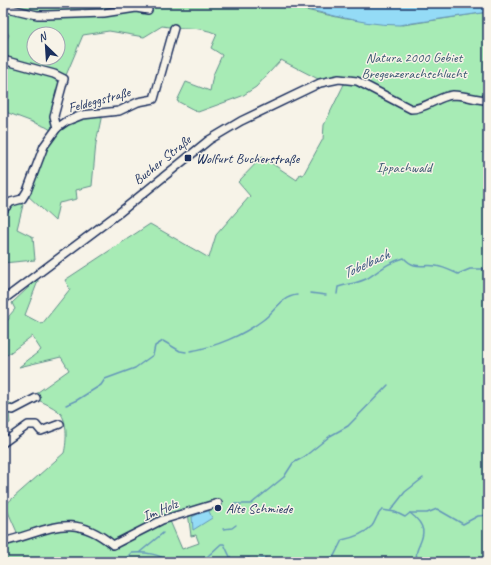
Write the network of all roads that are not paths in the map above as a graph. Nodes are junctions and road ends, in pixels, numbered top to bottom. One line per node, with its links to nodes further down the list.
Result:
1 (3, 7): 2 (street)
2 (148, 10)
3 (174, 28): 6 (street, Feldeggstraße)
4 (3, 60): 6 (street)
5 (488, 100): 10 (street, Bucher Straße)
6 (57, 128): 8 (street, Feldeggstraße)
7 (3, 199): 8 (street)
8 (11, 202): 9 (street, Feldeggstraße)
9 (3, 210)
10 (3, 300)
11 (36, 398): 12 (street)
12 (3, 408)
13 (60, 424): 14 (street)
14 (3, 443)
15 (218, 503): 16 (street, Im Holz)
16 (3, 542)

